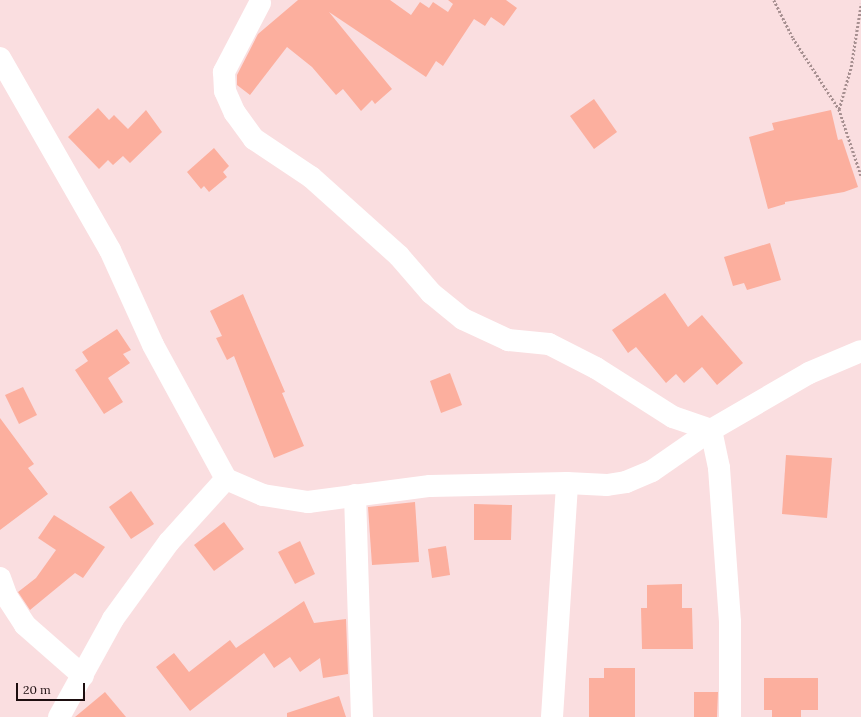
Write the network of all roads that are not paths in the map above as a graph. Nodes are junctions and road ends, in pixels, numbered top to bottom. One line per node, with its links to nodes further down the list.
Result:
1 (260, 3): 4 (street)
2 (0, 58): 5 (street)
3 (861, 351): 4 (street)
4 (711, 430): 6 (street); 13 (street)
5 (226, 479): 7 (street); 9 (street)
6 (567, 483): 7 (street); 12 (street)
7 (355, 496): 11 (street)
8 (0, 578): 9 (street)
9 (83, 676): 10 (street)
10 (59, 717)
11 (362, 717)
12 (552, 717)
13 (730, 717)

